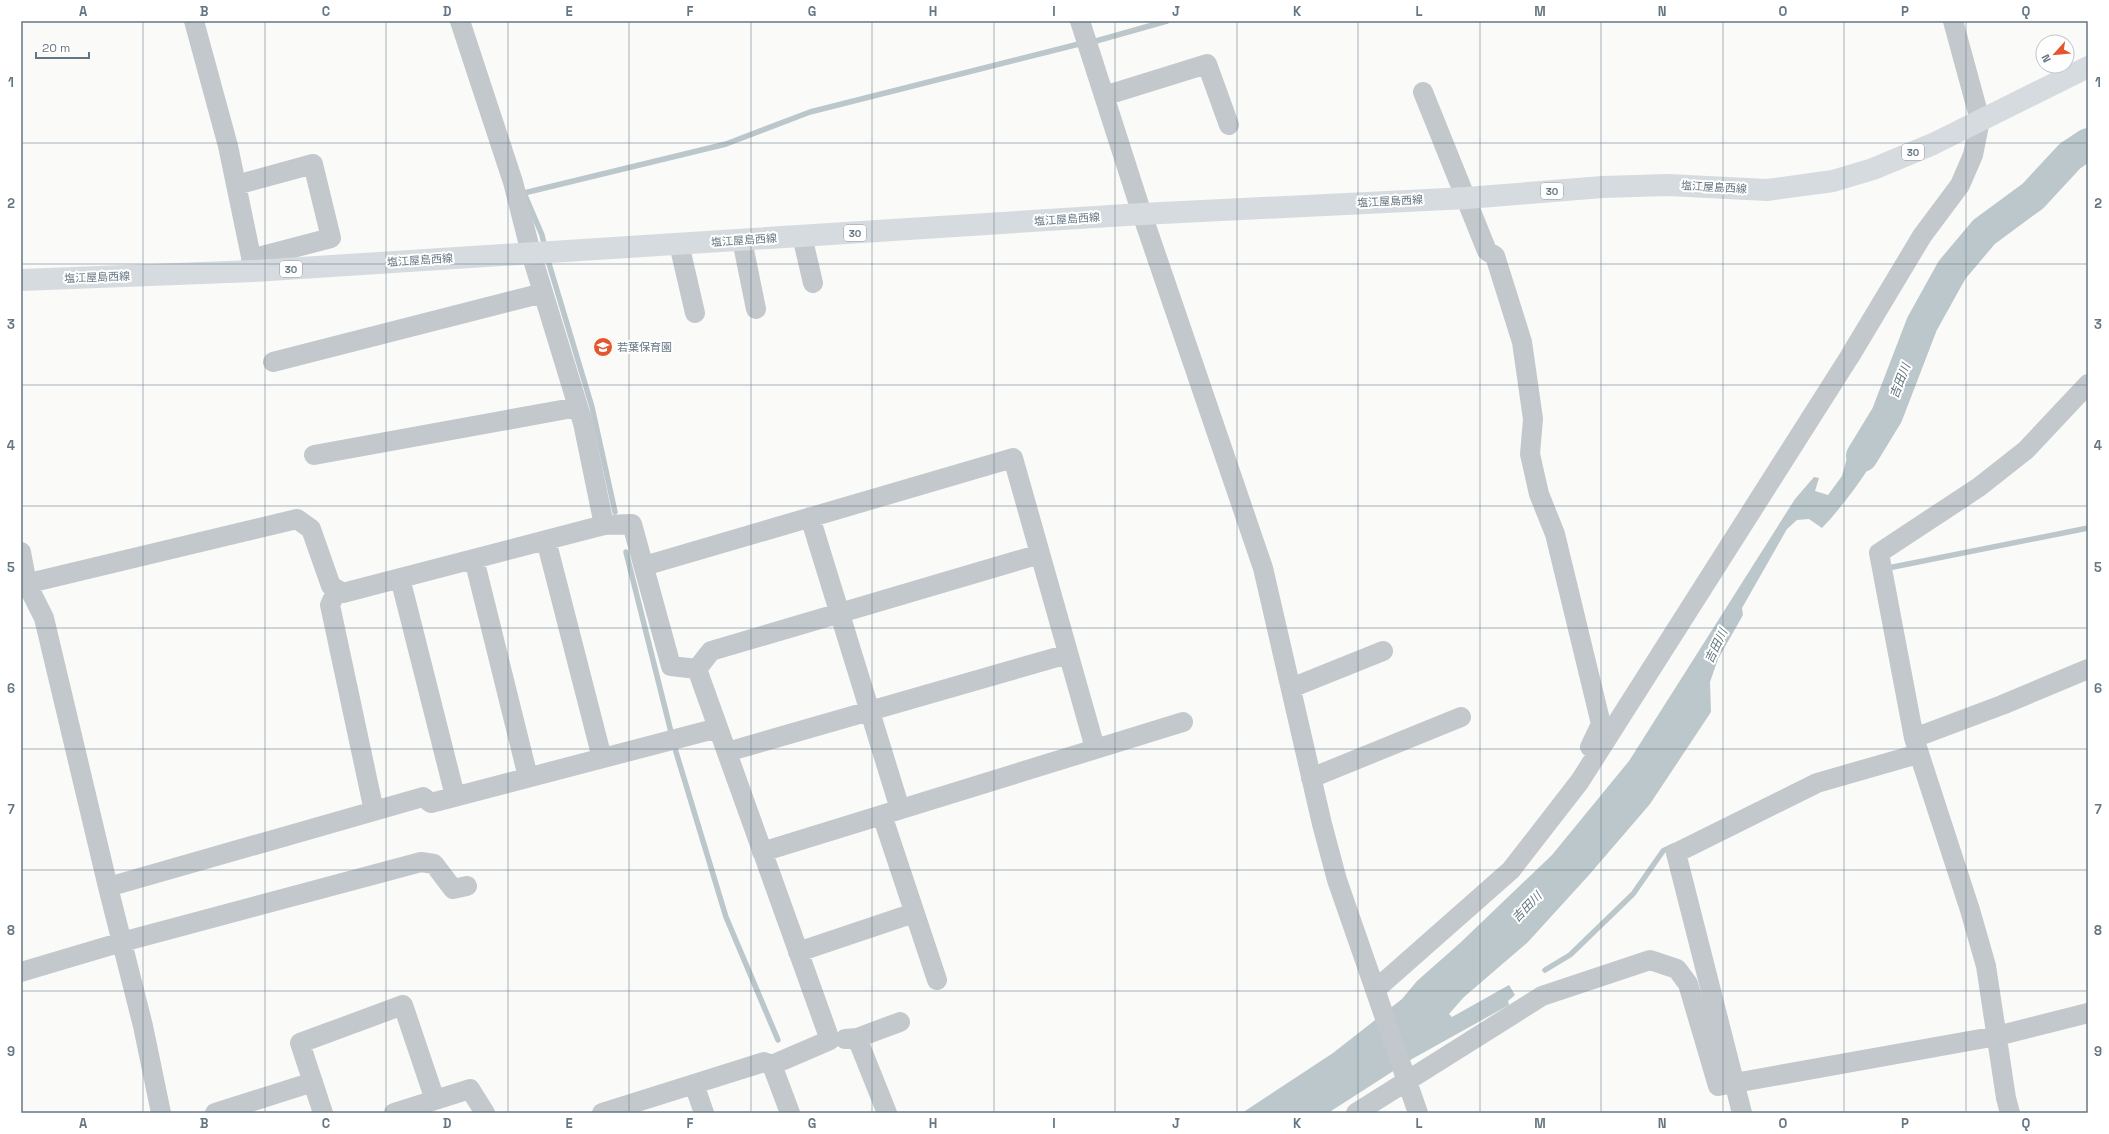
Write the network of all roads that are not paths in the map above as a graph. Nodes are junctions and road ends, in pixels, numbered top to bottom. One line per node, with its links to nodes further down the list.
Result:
1 (194, 21): 10 (street)
2 (460, 21): 16 (street)
3 (1080, 21): 7 (street)
4 (1953, 21): 8 (street)
5 (2088, 67): 8 (main road, 塩江屋島西線 / 30)
6 (1422, 92): 11 (street)
7 (1104, 96): 9 (street); 12 (street)
8 (1980, 120): 11 (main road, 塩江屋島西線 / 30); 53 (street)
9 (1229, 125)
10 (236, 185): 17 (street); 17 (street)
11 (1467, 198): 12 (main road, 塩江屋島西線 / 30); 53 (street)
12 (1142, 214): 13 (main road, 塩江屋島西線 / 30); 42 (street)
13 (802, 236): 14 (main road, 塩江屋島西線 / 30); 19 (street)
14 (742, 240): 15 (main road, 塩江屋島西線 / 30); 21 (street)
15 (679, 244): 16 (main road, 塩江屋島西線 / 30); 22 (street)
16 (541, 253): 17 (main road, 塩江屋島西線 / 30); 20 (street)
17 (252, 265): 18 (main road, 塩江屋島西線 / 30)
18 (21, 280)
19 (813, 283)
20 (543, 293): 23 (street); 25 (street)
21 (756, 309)
22 (695, 313)
23 (273, 362)
24 (2088, 384): 47 (street)
25 (578, 407): 26 (street); 28 (street)
26 (314, 455)
27 (810, 517): 31 (street); 33 (street); 37 (street)
28 (604, 525): 29 (street); 33 (street)
29 (546, 540): 32 (street); 50 (street)
30 (21, 552): 35 (street)
31 (1040, 554): 37 (street); 39 (street)
32 (474, 559): 34 (street); 51 (street)
33 (644, 566): 40 (street)
34 (400, 578): 36 (street); 54 (street)
35 (24, 585): 36 (street); 59 (street)
36 (337, 590): 55 (street)
37 (839, 613): 40 (street); 43 (street)
38 (1383, 651): 42 (street)
39 (1068, 654): 43 (street); 48 (street)
40 (697, 669): 46 (street)
41 (2088, 669): 47 (street)
42 (1291, 688): 52 (street)
43 (871, 711): 49 (street); 56 (street)
44 (1461, 717): 52 (street)
45 (1182, 722): 48 (street)
46 (718, 728): 49 (street); 50 (street)
47 (1916, 746): 68 (street); 74 (street)
48 (1095, 748): 56 (street)
49 (727, 752): 57 (street)
50 (602, 758): 51 (street)
51 (528, 777): 54 (street)
52 (1311, 778): 65 (street)
53 (1580, 781): 65 (street)
54 (455, 796): 55 (street)
55 (374, 811): 59 (street)
56 (891, 812): 57 (street); 60 (street)
57 (762, 852): 62 (street)
58 (467, 886): 61 (street)
59 (108, 887): 61 (street)
60 (914, 913): 62 (street); 64 (street)
61 (122, 942): 63 (street); 78 (street)
62 (798, 952): 70 (street)
63 (21, 972)
64 (937, 980)
65 (1377, 996): 72 (street)
66 (2088, 1013): 68 (street)
67 (900, 1022): 69 (street)
68 (1997, 1036): 74 (street); 89 (street)
69 (857, 1038): 70 (street); 85 (street)
70 (830, 1040): 71 (street)
71 (772, 1065): 75 (street); 84 (street)
72 (1406, 1075): 74 (street); 86 (street); 87 (street)
73 (313, 1082): 76 (street); 79 (street); 80 (street)
74 (1734, 1082): 88 (street)
75 (694, 1084): 77 (street); 83 (street)
76 (435, 1100): 81 (street); 82 (street)
77 (614, 1111)
78 (161, 1113)
79 (215, 1113)
80 (323, 1113)
81 (394, 1113)
82 (485, 1113)
83 (704, 1113)
84 (790, 1113)
85 (887, 1113)
86 (1356, 1113)
87 (1418, 1113)
88 (1742, 1113)
89 (2010, 1113)

